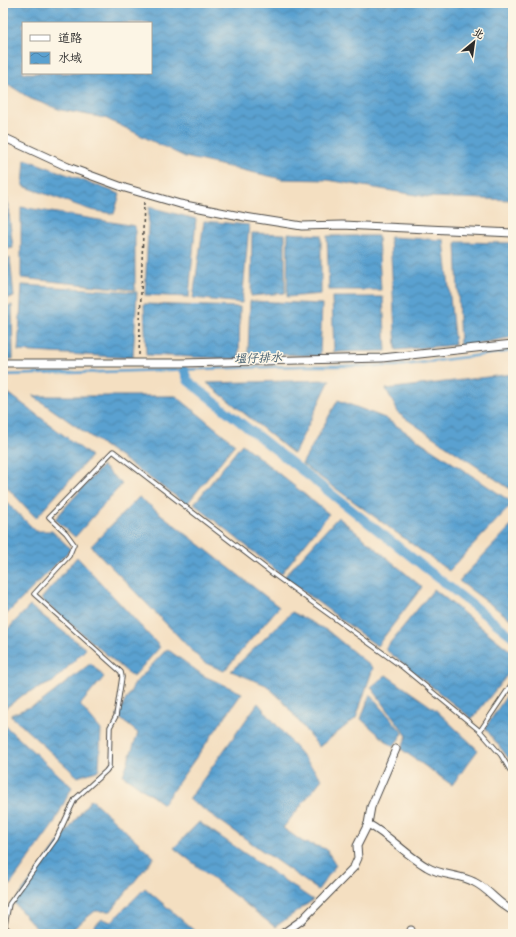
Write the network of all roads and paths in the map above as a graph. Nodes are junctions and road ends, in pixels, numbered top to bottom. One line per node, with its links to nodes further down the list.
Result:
1 (3, 137): 2 (street)
2 (144, 193): 3 (street); 6 (path)
3 (513, 233)
4 (513, 344): 6 (street)
5 (3, 362): 6 (street)
6 (139, 363)
7 (513, 682): 8 (lane)
8 (480, 730): 10 (lane); 13 (lane)
9 (396, 749): 11 (street)
10 (513, 775)
11 (368, 824): 12 (street); 14 (street)
12 (513, 911)
13 (6, 931)
14 (282, 934)

